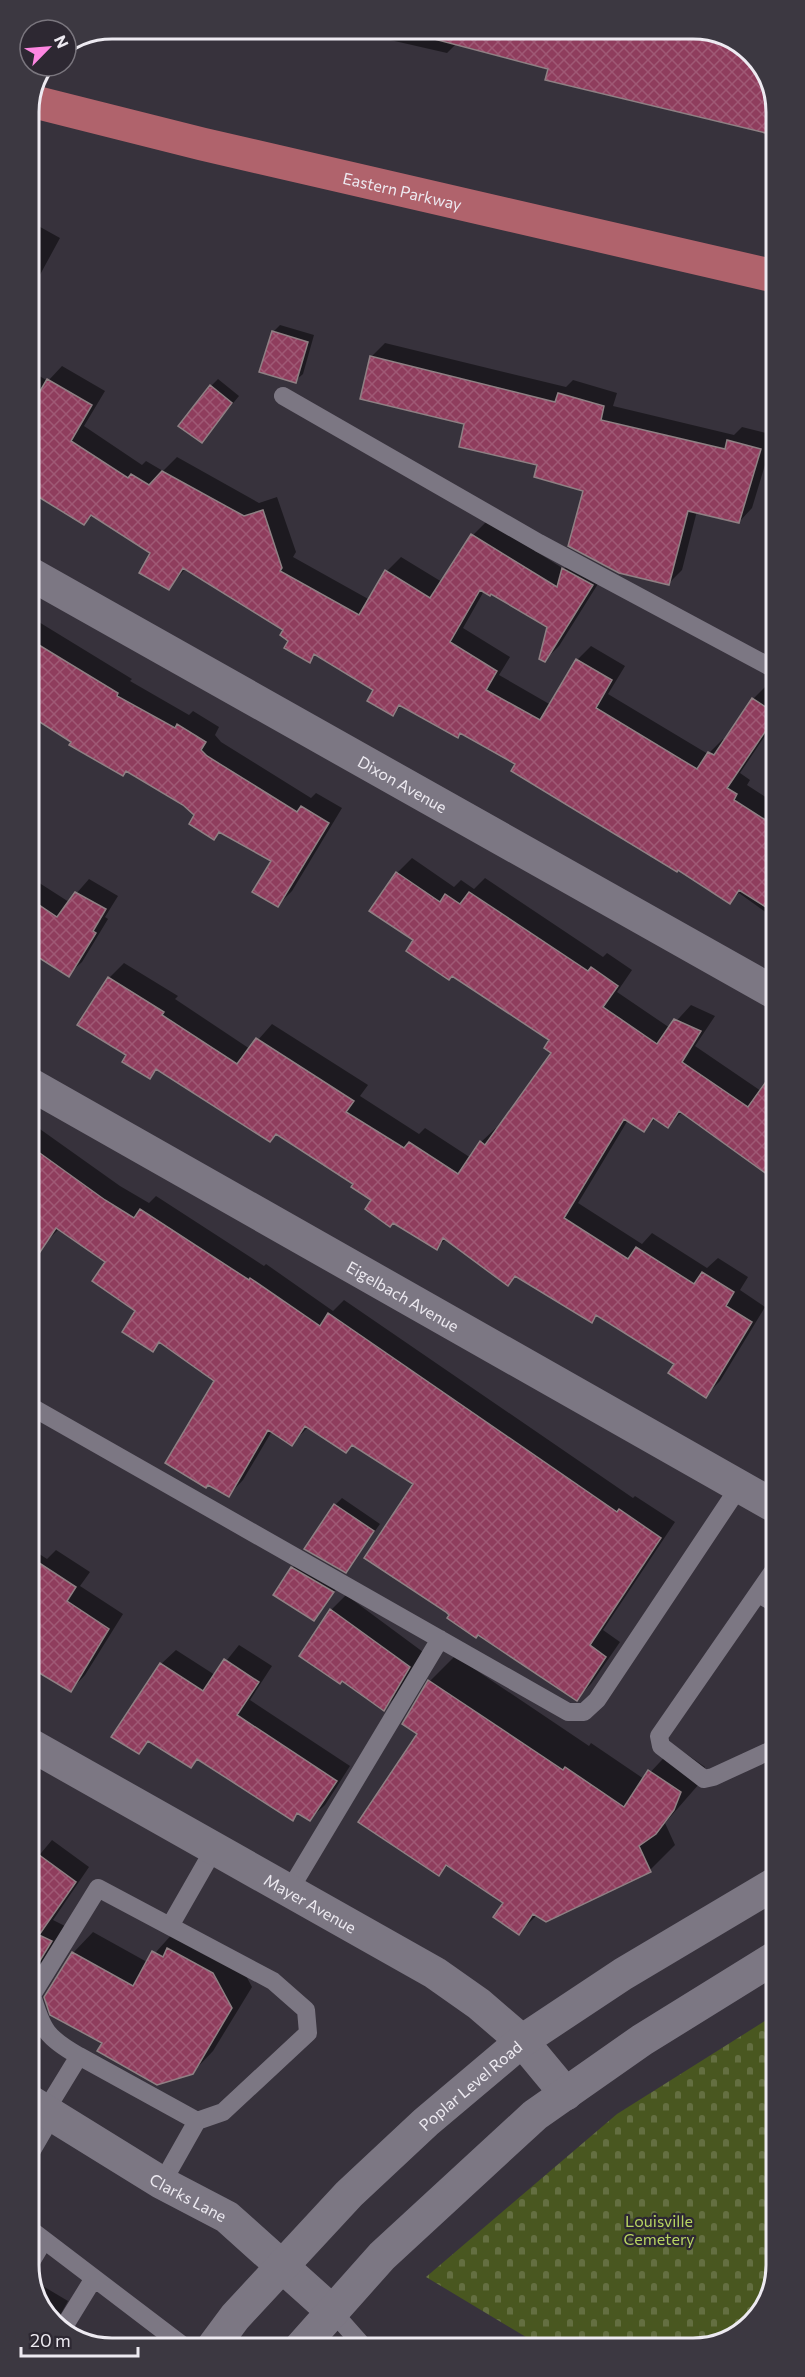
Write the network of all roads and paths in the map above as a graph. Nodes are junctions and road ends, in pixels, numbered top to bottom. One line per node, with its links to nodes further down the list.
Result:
1 (40, 103): 2 (main road, Eastern Parkway)
2 (766, 274)
3 (283, 396): 5 (lane)
4 (39, 579): 6 (street, Dixon Avenue)
5 (766, 665)
6 (766, 988)
7 (39, 1089): 9 (street, Eigelbach Avenue)
8 (39, 1411): 14 (lane)
9 (739, 1487): 10 (street, Eigelbach Avenue); 14 (lane)
10 (766, 1502)
11 (766, 1583): 12 (lane)
12 (759, 1594): 13 (lane); 16 (lane)
13 (766, 1598)
14 (440, 1639): 19 (lane)
15 (39, 1750): 17 (street, Mayer Avenue)
16 (766, 1753)
17 (214, 1849): 19 (street, Mayer Avenue); 20 (lane)
18 (766, 1889): 24 (street, Poplar Level Road)
19 (289, 1891): 24 (street, Mayer Avenue)
20 (170, 1926): 22 (lane); 28 (lane)
21 (766, 1964): 26 (street)
22 (39, 1984)
23 (39, 2021): 25 (lane)
24 (522, 2040): 26 (street, Mayer Avenue); 31 (street, Poplar Level Road)
25 (79, 2056): 27 (lane); 28 (lane)
26 (566, 2094): 33 (street)
27 (43, 2109): 29 (street, Clarks Lane)
28 (197, 2121): 29 (lane)
29 (162, 2183): 31 (street, Clarks Lane)
30 (39, 2236): 32 (lane)
31 (283, 2266): 33 (street, Clarks Lane); 36 (street, Poplar Level Road)
32 (94, 2277): 34 (lane); 35 (lane)
33 (333, 2312): 37 (street); 38 (lane)
34 (67, 2322)
35 (173, 2338)
36 (219, 2338)
37 (310, 2338)
38 (356, 2338)

